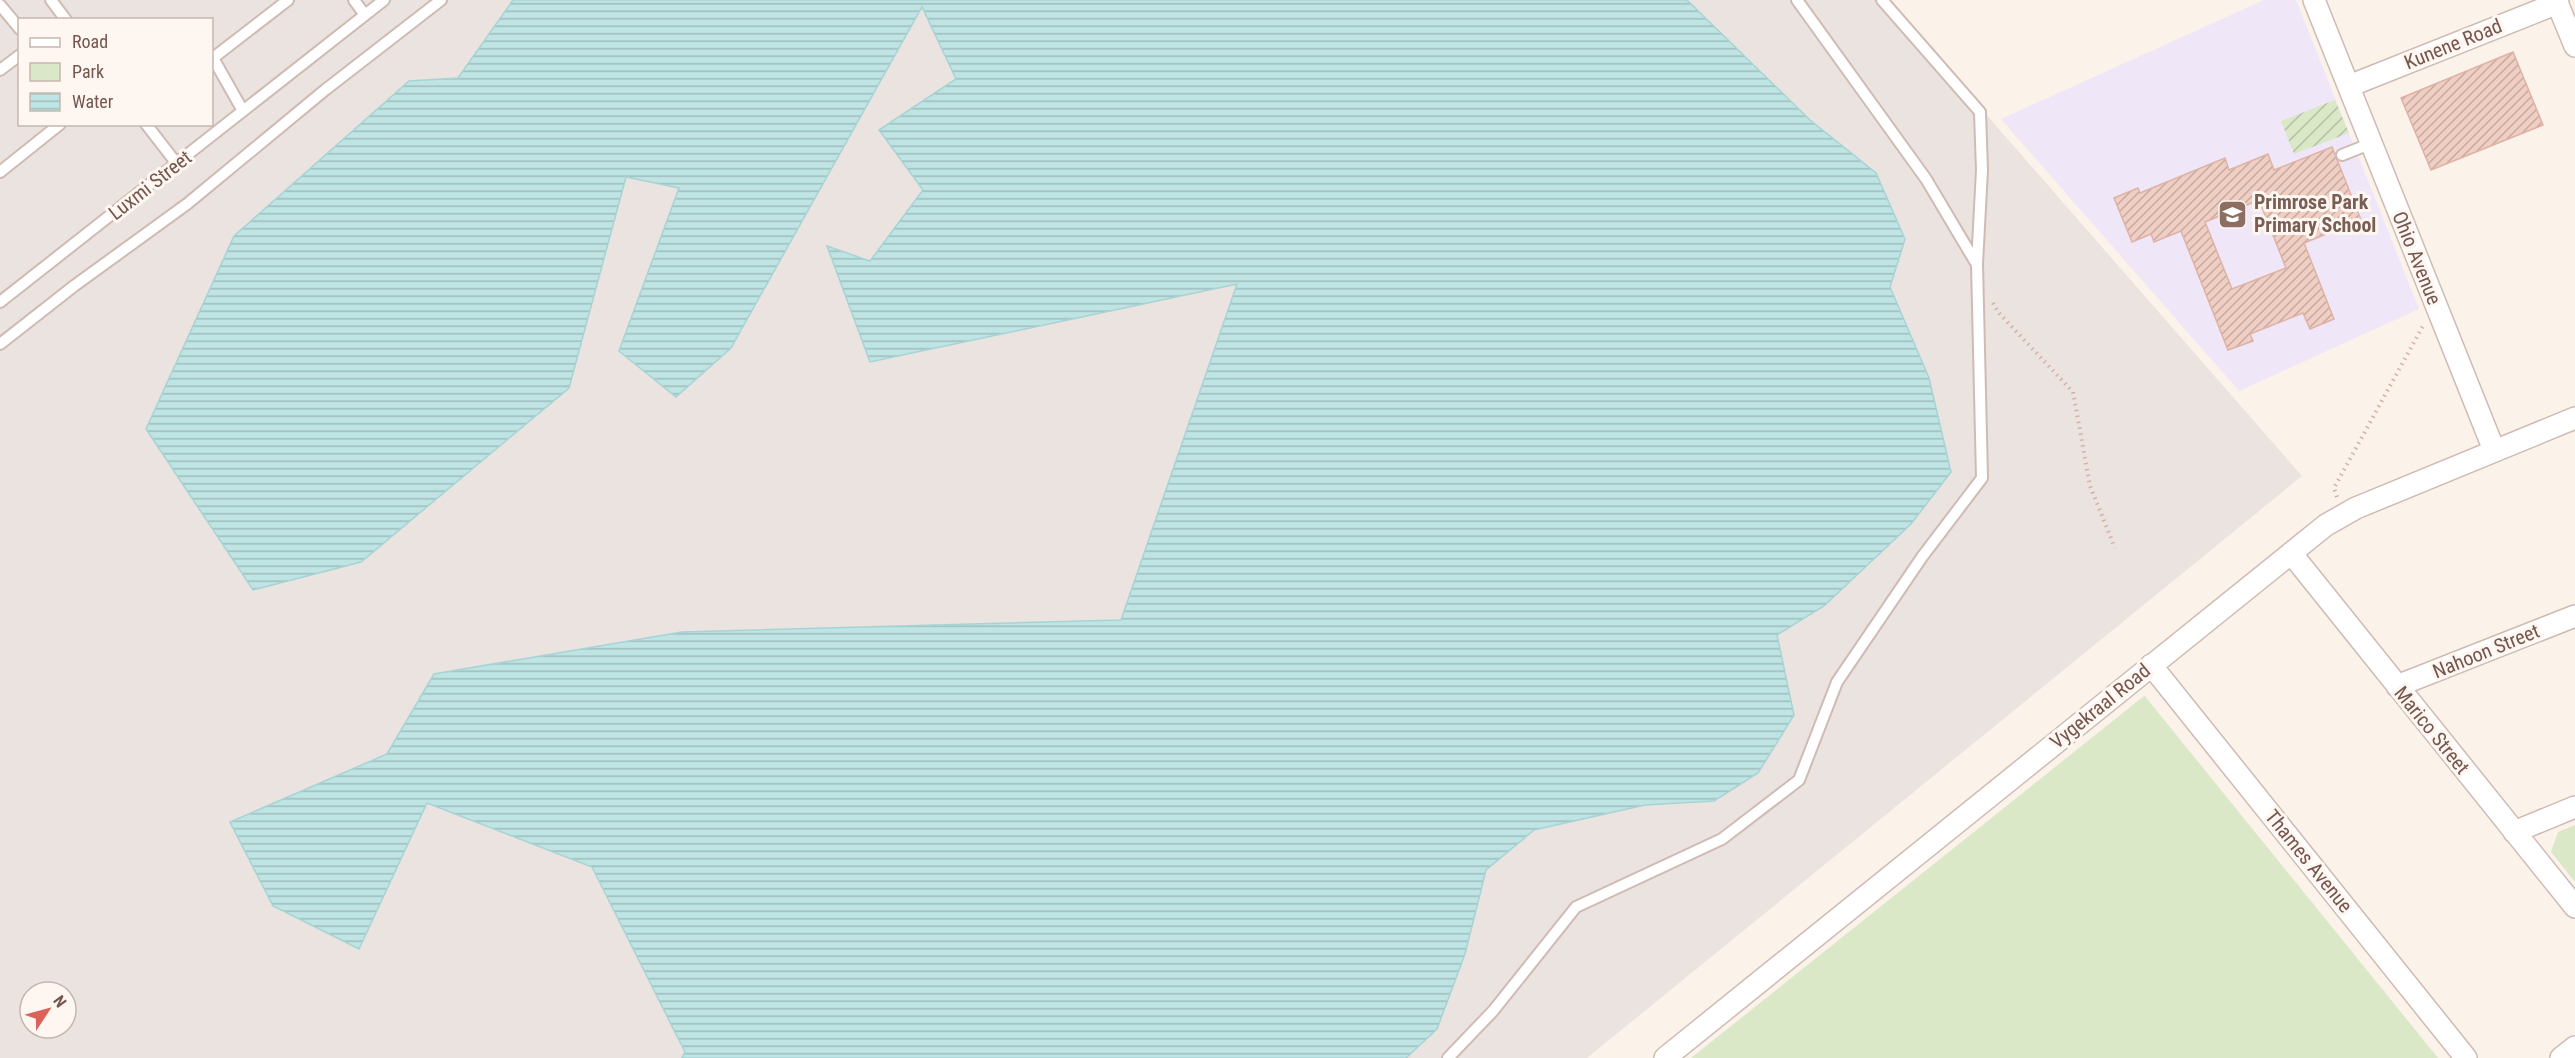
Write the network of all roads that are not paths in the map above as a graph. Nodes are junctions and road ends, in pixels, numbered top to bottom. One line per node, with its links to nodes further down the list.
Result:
1 (51, 0): 12 (lane)
2 (288, 0): 18 (lane)
3 (354, 0): 11 (lane)
4 (384, 0): 11 (lane, Luxmi Street)
5 (441, 0): 27 (lane)
6 (1797, 0): 25 (lane)
7 (1882, 0): 25 (lane)
8 (2314, 0): 17 (street, Ohio Avenue)
9 (2557, 2): 14 (street); 17 (street, Kunene Road)
10 (0, 5): 13 (lane)
11 (365, 15): 18 (lane, Luxmi Street)
12 (64, 18)
13 (18, 27)
14 (2575, 46)
15 (18, 56): 16 (lane)
16 (0, 70)
17 (2349, 86): 21 (street, Ohio Avenue)
18 (243, 111): 23 (lane, Luxmi Street)
19 (58, 126): 24 (lane)
20 (148, 126): 23 (lane)
21 (2372, 143): 22 (lane); 29 (street, Ohio Avenue)
22 (2342, 155)
23 (177, 164): 26 (lane, Luxmi Street)
24 (0, 172)
25 (1977, 264): 38 (lane)
26 (0, 302)
27 (0, 344)
28 (2575, 418): 29 (street, Vygekraal Road)
29 (2494, 450): 30 (street, Vygekraal Road)
30 (2290, 553): 32 (street, Vygekraal Road); 33 (street, Marico Street)
31 (2575, 616): 33 (street, Nahoon Street)
32 (2151, 665): 39 (street, Vygekraal Road); 40 (street, Thames Avenue)
33 (2397, 686): 35 (street, Marico Street)
34 (2575, 807): 35 (street)
35 (2514, 832): 36 (street, Marico Street)
36 (2575, 907)
37 (2575, 1047): 41 (street)
38 (1448, 1058)
39 (1665, 1058)
40 (2466, 1058)
41 (2561, 1058)

